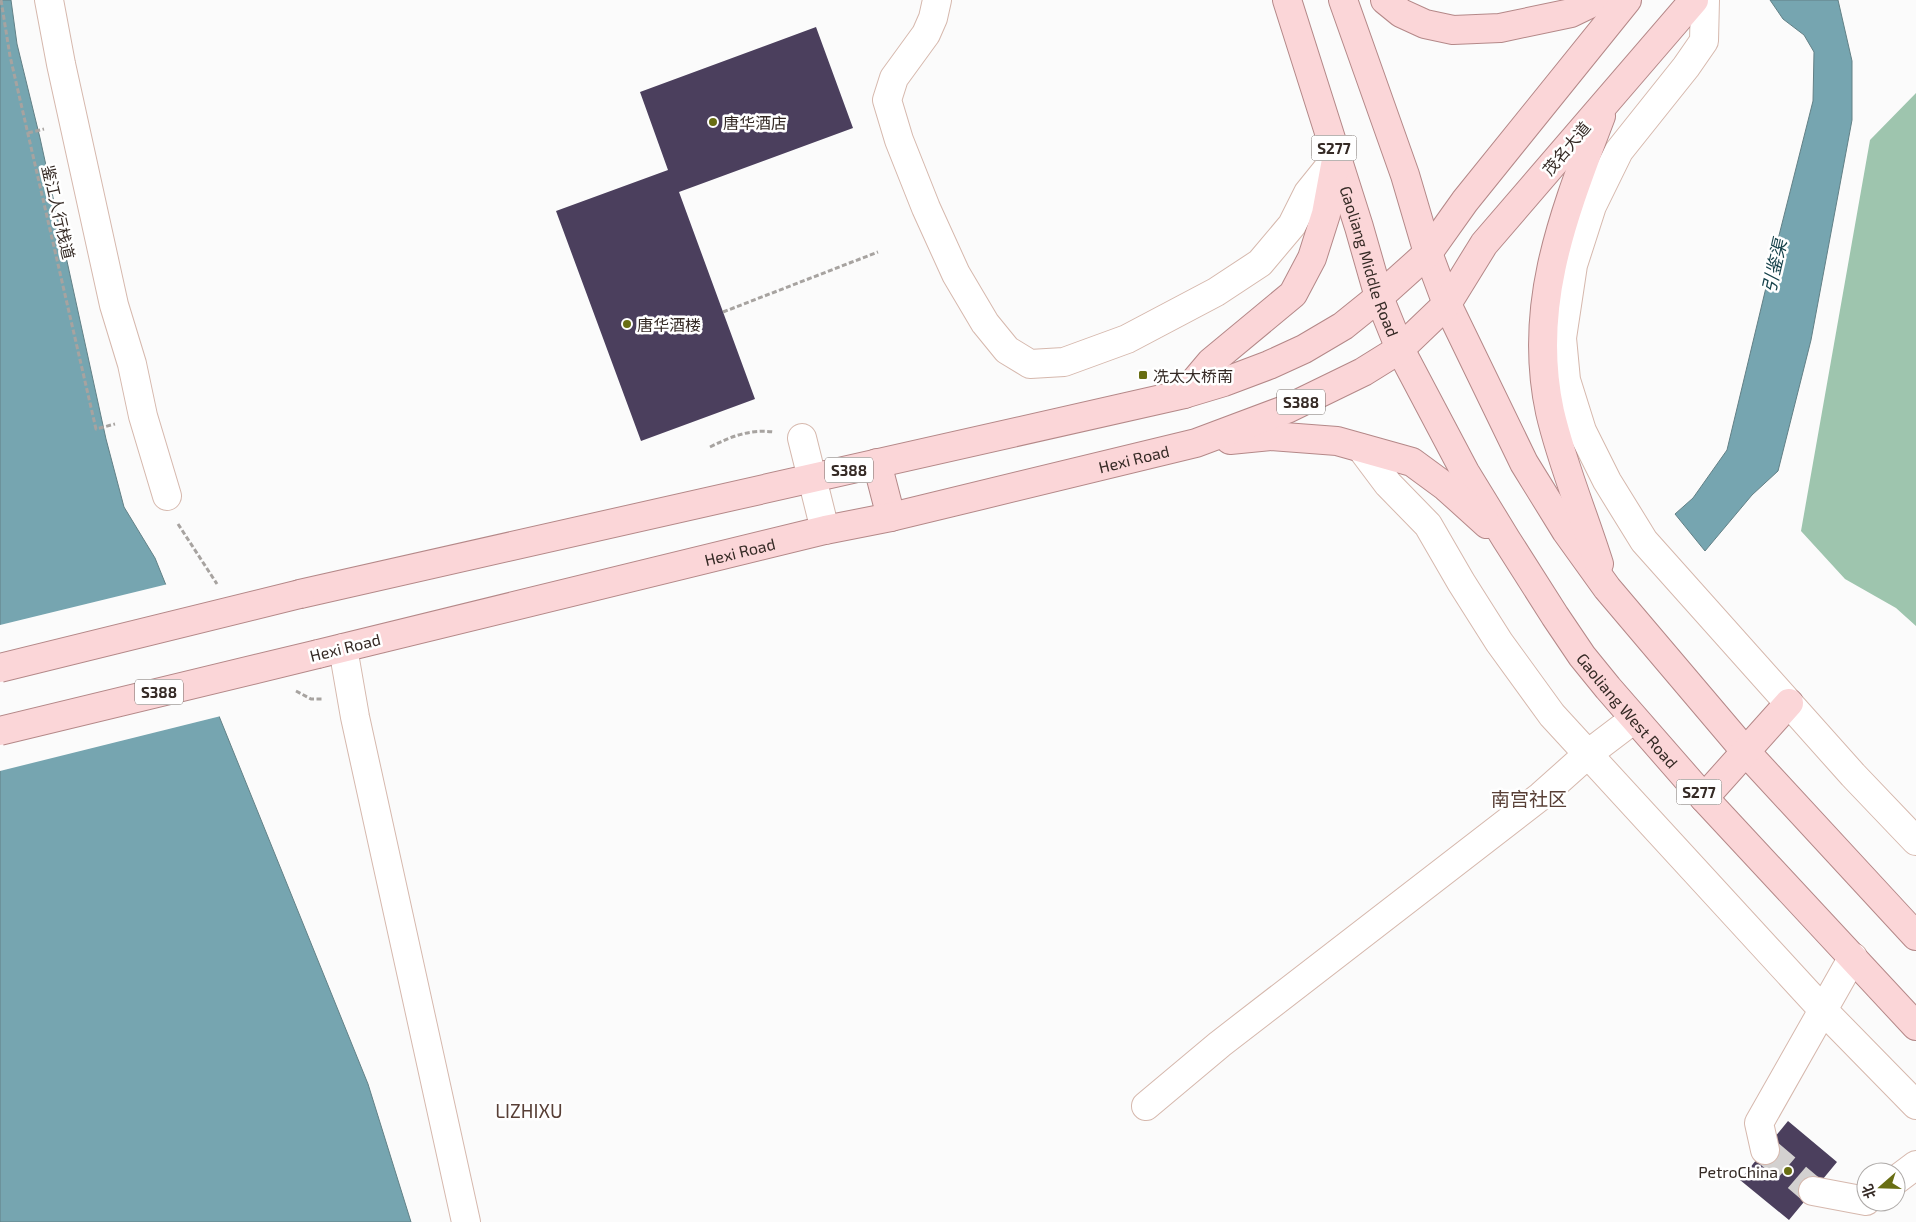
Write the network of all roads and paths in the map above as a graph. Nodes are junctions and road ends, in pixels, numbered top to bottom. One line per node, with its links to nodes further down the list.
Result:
1 (1, 0): 20 (path, 鉴江人行栈道)
2 (49, 0): 27 (street)
3 (937, 0): 12 (street)
4 (1287, 0): 12 (main road, Gaoliang Middle Road / S277)
5 (1343, 0): 14 (main road)
6 (1385, 0): 7 (main road)
7 (1598, 0)
8 (1627, 0): 14 (main road)
9 (1694, 0): 11 (main road, 茂名大道)
10 (1705, 0): 34 (street)
11 (1608, 99): 16 (main road, 茂名大道); 31 (main road)
12 (1336, 156): 15 (main road, Gaoliang Middle Road / S277); 19 (main road)
13 (878, 252): 17 (path)
14 (1428, 253): 15 (main road, S388); 16 (main road)
15 (1379, 297): 18 (main road, Gaoliang Middle Road / S277); 19 (main road, S388)
16 (1447, 304): 18 (main road, Hexi Road / S388); 31 (main road)
17 (723, 312)
18 (1400, 349): 22 (main road, Hexi Road / S388); 30 (main road, Gaoliang West Road / S277)
19 (1184, 394): 25 (main road, S388)
20 (96, 429)
21 (802, 438): 23 (path); 26 (street)
22 (1196, 443): 24 (main road); 28 (main road, Hexi Road / S388)
23 (710, 447)
24 (1360, 448): 30 (main road); 38 (street)
25 (877, 463): 26 (main road, S388); 28 (main road)
26 (812, 478): 29 (street); 33 (main road, S388, bridge)
27 (167, 496)
28 (891, 517): 29 (main road, Hexi Road / S388)
29 (825, 530): 32 (main road, Hexi Road / S388)
30 (1506, 539): 35 (main road, Gaoliang West Road / S277)
31 (1607, 588): 37 (main road)
32 (331, 651): 36 (main road, Hexi Road / S388, bridge); 50 (street)
33 (0, 668)
34 (1789, 703): 37 (main road); 40 (street)
35 (1634, 719): 38 (street); 39 (main road, Gaoliang West Road / S277)
36 (0, 731)
37 (1746, 752): 39 (main road); 41 (main road)
38 (1588, 754): 43 (street); 46 (street)
39 (1704, 798): 42 (main road, Gaoliang West Road / S277)
40 (1916, 841)
41 (1916, 936)
42 (1853, 958): 43 (street); 44 (main road, Gaoliang West Road / S277)
43 (1823, 1010): 45 (street); 47 (street)
44 (1916, 1026)
45 (1916, 1105)
46 (1146, 1106)
47 (1765, 1150)
48 (1813, 1190): 49 (street)
49 (1856, 1200)
50 (466, 1222)

